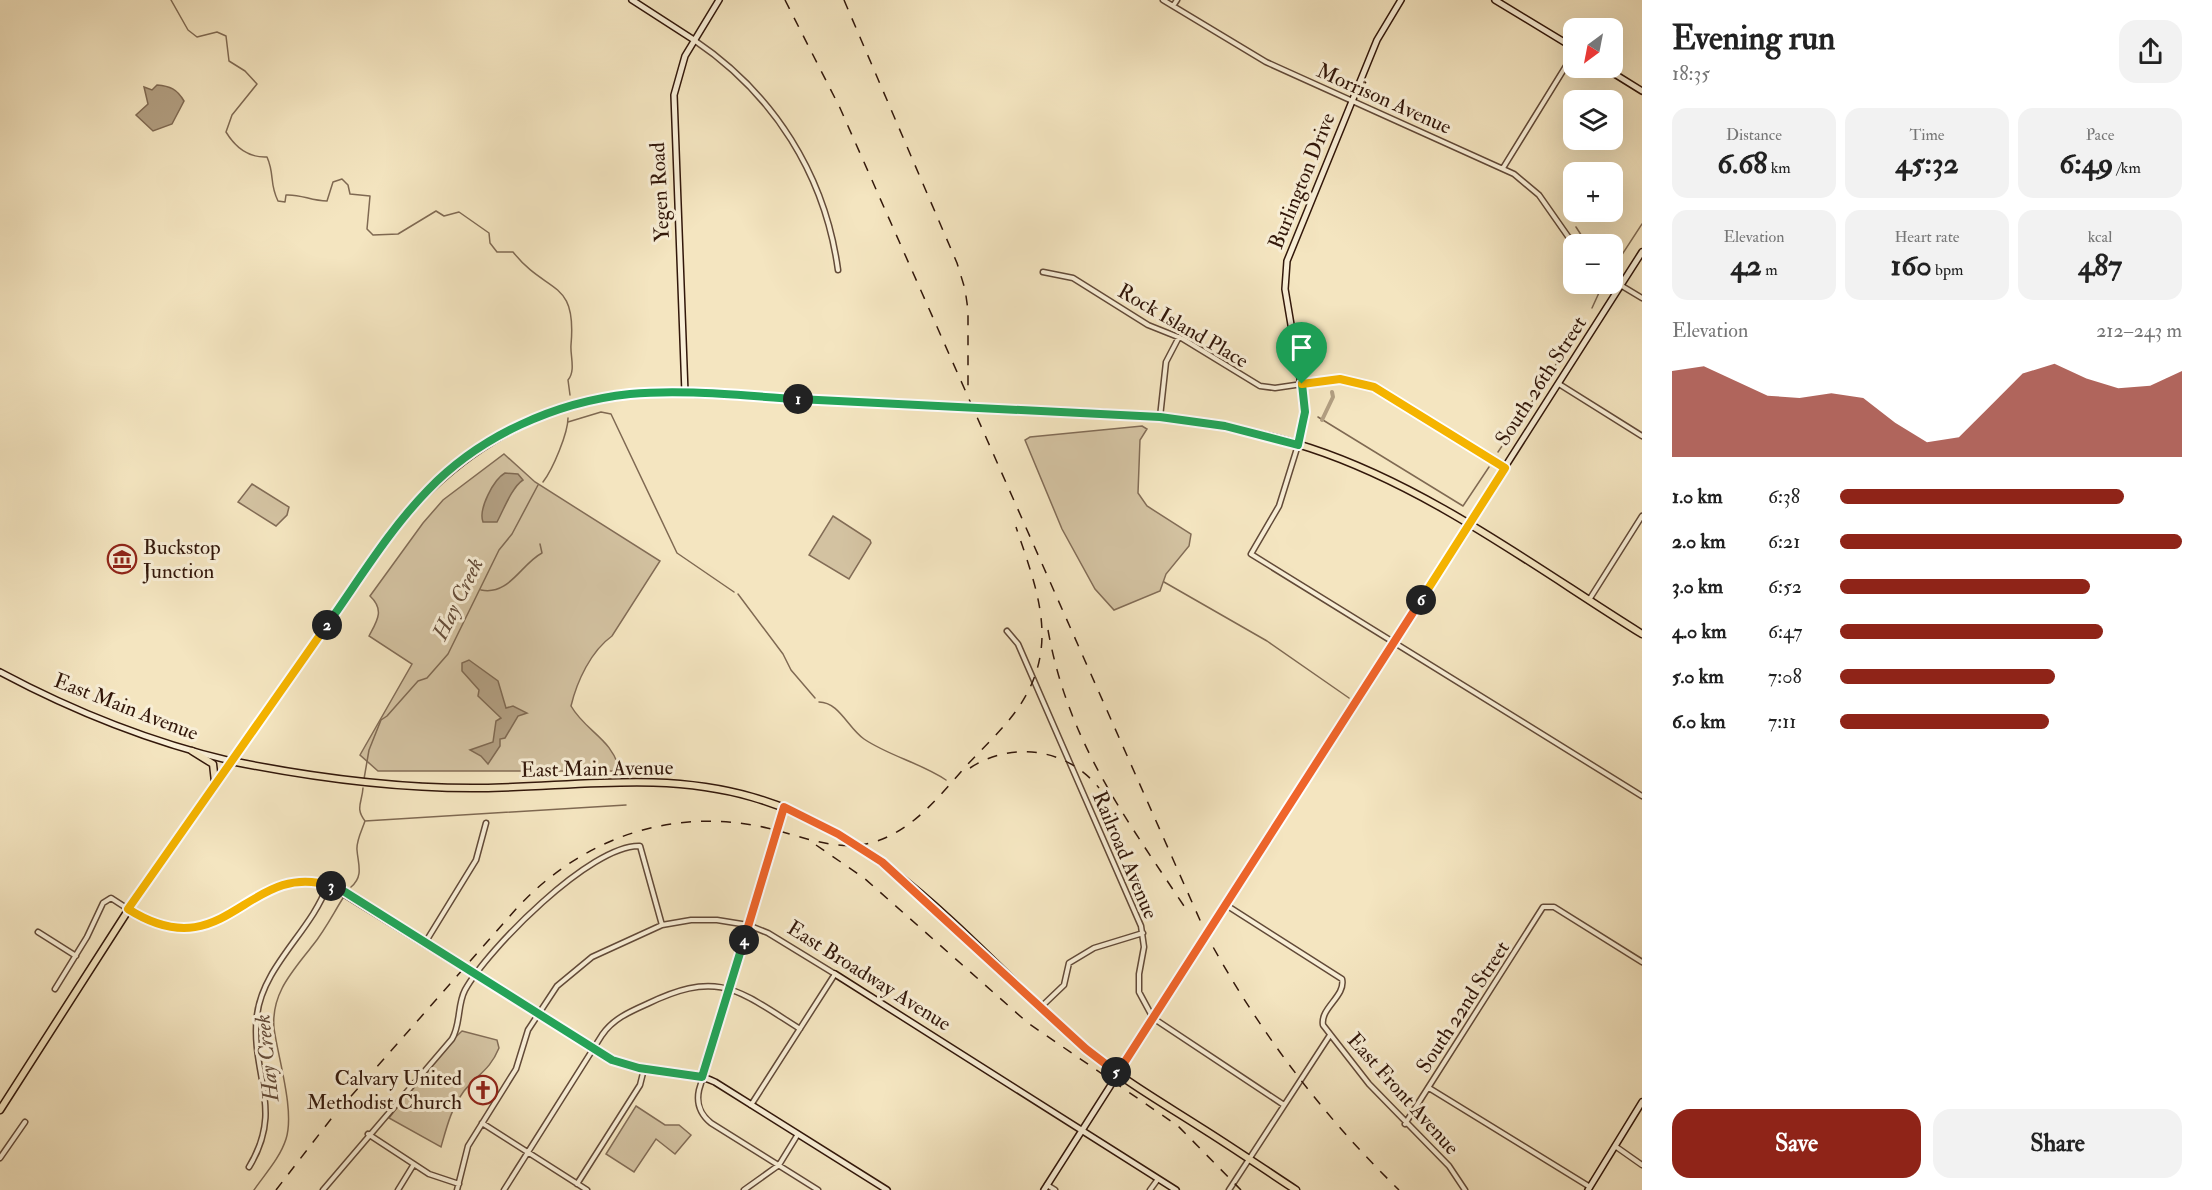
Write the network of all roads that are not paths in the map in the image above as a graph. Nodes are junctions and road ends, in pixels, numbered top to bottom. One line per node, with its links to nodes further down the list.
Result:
1 (632, 0): 8 (street)
2 (719, 0): 8 (street, Yegen Road)
3 (1163, 0): 7 (street, Morrison Avenue)
4 (1177, 0): 7 (street)
5 (1401, 0): 13 (street, Burlington Drive)
6 (1495, 0): 9 (street)
7 (1173, 6): 13 (street, Morrison Avenue)
8 (694, 40): 17 (street); 26 (street, Yegen Road)
9 (1563, 41)
10 (1563, 71): 14 (street)
11 (1621, 78): 12 (street)
12 (1642, 91)
13 (1352, 101): 14 (street, Morrison Avenue); 24 (street, Burlington Drive)
14 (1503, 168): 15 (street, Morrison Avenue)
15 (1566, 234)
16 (1642, 252): 19 (street, South 26th Street)
17 (838, 270)
18 (1043, 272): 23 (street, Rock Island Place)
19 (1623, 282)
20 (1623, 286): 22 (street)
21 (1615, 294): 25 (street, South 26th Street)
22 (1642, 298)
23 (1179, 337): 24 (street, Rock Island Place); 27 (street)
24 (1302, 384): 29 (street, Burlington Drive); 30 (street, Rock Island Place)
25 (1559, 384): 28 (street); 30 (street, South 26th Street)
26 (685, 393): 27 (main road, bridge); 39 (main road)
27 (1160, 417): 29 (main road)
28 (1642, 436)
29 (1298, 445): 32 (main road); 36 (street, Burlington Drive)
30 (1505, 468): 32 (street, South 26th Street)
31 (1642, 516): 33 (street)
32 (1468, 525): 33 (main road); 36 (street, South 26th Street)
33 (1588, 600): 35 (main road)
34 (1007, 631): 50 (street, Railroad Avenue)
35 (1642, 634)
36 (1394, 642): 41 (street); 45 (street, South 26th Street)
37 (0, 672): 38 (street, East Main Avenue)
38 (192, 751): 39 (street, East Main Avenue); 40 (main road)
39 (231, 761): 40 (main road); 42 (main road, East Main Avenue)
40 (214, 785): 46 (main road)
41 (1642, 796)
42 (784, 807): 48 (street); 58 (main road, East Main Avenue)
43 (486, 823): 51 (street)
44 (327, 885): 46 (street); 51 (street); 85 (street)
45 (1226, 906): 60 (street, South 26th Street); 62 (street, East Front Avenue)
46 (128, 909): 52 (street); 71 (main road)
47 (662, 925): 48 (street, East Broadway Avenue); 54 (street); 59 (street, East Broadway Avenue)
48 (748, 925): 55 (street, East Broadway Avenue); 56 (street)
49 (38, 932): 52 (street)
50 (1143, 933): 58 (street); 60 (street, Railroad Avenue)
51 (425, 943): 54 (street)
52 (76, 956): 57 (street)
53 (1642, 962): 67 (street, South 22nd Street)
54 (476, 974): 59 (street); 76 (street)
55 (835, 974): 61 (street); 75 (street, East Broadway Avenue)
56 (729, 988): 61 (street); 63 (street); 66 (street)
57 (55, 989)
58 (1041, 1007): 65 (main road, East Main Avenue)
59 (538, 1014): 63 (street); 73 (street, East Broadway Avenue)
60 (1153, 1018): 65 (street, South 26th Street); 70 (street)
61 (800, 1029): 69 (street)
62 (1330, 1035): 70 (street); 74 (street, East Front Avenue)
63 (593, 1048): 64 (street); 79 (street)
64 (644, 1069): 66 (street); 88 (street)
65 (1117, 1074): 75 (street, South 26th Street); 81 (main road, East Main Avenue)
66 (702, 1077): 69 (street); 83 (street)
67 (1429, 1088): 74 (street, South 22nd Street); 90 (street)
68 (1642, 1102): 78 (street)
69 (751, 1105): 77 (street)
70 (1284, 1105): 81 (street)
71 (0, 1110)
72 (26, 1122): 80 (street)
73 (482, 1123): 79 (street); 87 (street, East Broadway Avenue)
74 (1405, 1124): 104 (street, East Front Avenue)
75 (1082, 1129): 86 (street, East Broadway Avenue); 89 (street, South 26th Street)
76 (368, 1134): 82 (street); 91 (street)
77 (798, 1134): 83 (street); 98 (street)
78 (1615, 1146): 84 (street); 90 (street)
79 (528, 1152): 88 (street); 94 (street)
80 (0, 1158)
81 (1249, 1160): 102 (street); 103 (main road, East Main Avenue)
82 (414, 1164): 87 (street); 92 (street)
83 (779, 1165): 96 (street); 97 (street)
84 (1642, 1165)
85 (249, 1167)
86 (1158, 1179): 100 (street); 101 (street, East Broadway Avenue)
87 (459, 1184): 93 (street, East Broadway Avenue)
88 (578, 1184): 95 (street)
89 (1045, 1187): 99 (street)
90 (1589, 1188)
91 (323, 1190)
92 (398, 1190)
93 (457, 1190)
94 (504, 1190)
95 (587, 1190)
96 (744, 1190)
97 (818, 1190)
98 (887, 1190)
99 (1055, 1190)
100 (1150, 1190)
101 (1176, 1190)
102 (1229, 1190)
103 (1296, 1190)
104 (1465, 1190)

